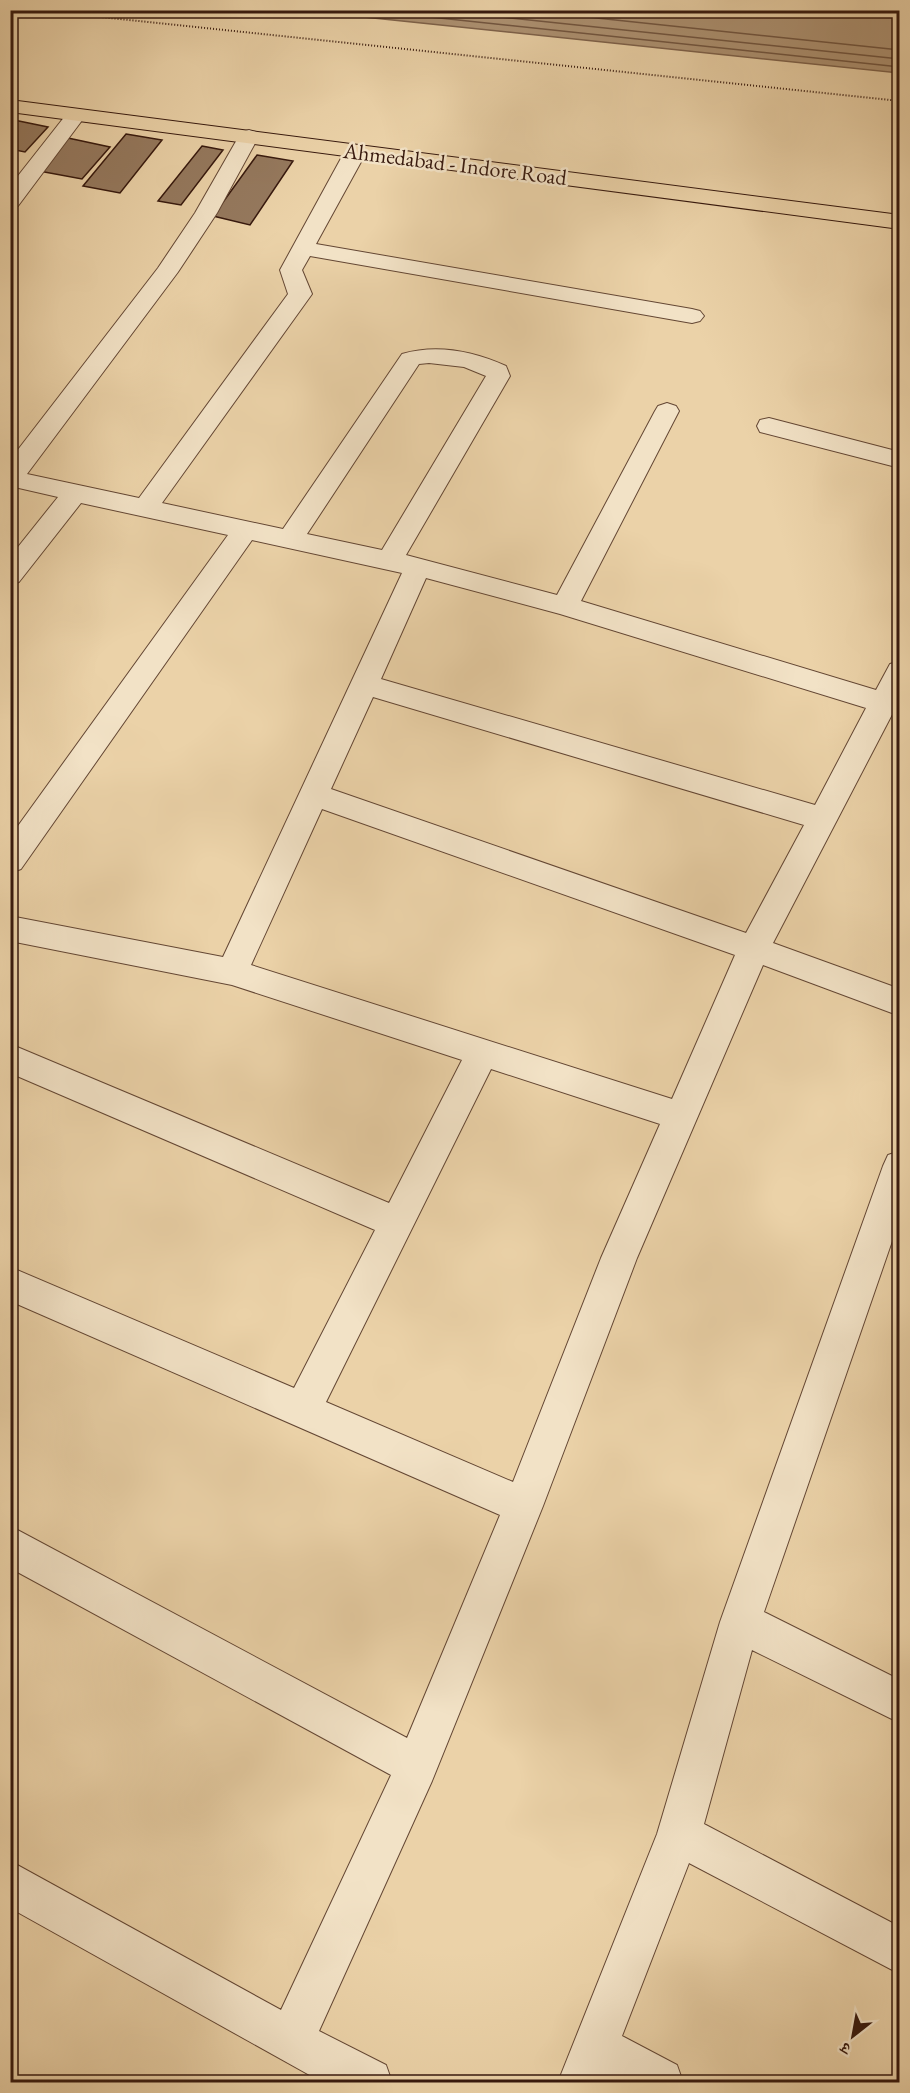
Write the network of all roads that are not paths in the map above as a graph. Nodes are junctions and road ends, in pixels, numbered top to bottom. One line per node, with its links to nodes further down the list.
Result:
1 (10, 106): 2 (highway, Ahmedabad - Indore Road)
2 (76, 115): 3 (highway, Ahmedabad - Indore Road); 5 (street)
3 (249, 123): 4 (highway, Ahmedabad - Indore Road); 12 (street)
4 (356, 151): 6 (highway, Ahmedabad - Indore Road); 7 (street)
5 (10, 201)
6 (900, 222)
7 (302, 248): 8 (street); 14 (street)
8 (692, 316)
9 (668, 411): 20 (street)
10 (769, 426): 11 (street)
11 (900, 460)
12 (10, 478): 13 (street)
13 (75, 493): 14 (street); 19 (street)
14 (145, 508): 15 (street)
15 (245, 530): 16 (street); 25 (street)
16 (290, 539): 17 (street); 17 (street)
17 (389, 561): 18 (street)
18 (418, 567): 20 (street); 21 (street)
19 (10, 576)
20 (565, 606): 22 (street)
21 (364, 684): 23 (street); 24 (street)
22 (892, 687): 24 (street)
23 (314, 795): 27 (street); 28 (street)
24 (820, 818): 27 (street)
25 (10, 861)
26 (10, 928): 28 (street)
27 (754, 949): 29 (street); 32 (street)
28 (232, 972): 30 (street)
29 (900, 1003)
30 (483, 1052): 32 (street); 34 (street)
31 (12, 1062): 34 (street)
32 (680, 1116): 37 (street)
33 (900, 1166): 39 (street)
34 (398, 1223): 36 (street)
35 (10, 1283): 36 (street)
36 (302, 1411): 37 (street)
37 (523, 1506): 41 (street)
38 (10, 1546): 41 (street)
39 (740, 1622): 40 (street); 42 (street)
40 (900, 1702)
41 (417, 1766): 45 (street)
42 (679, 1834): 44 (street); 46 (street)
43 (10, 1883): 45 (street)
44 (900, 1952)
45 (291, 2041): 47 (street)
46 (589, 2065): 48 (street)
47 (369, 2082)
48 (660, 2082)

